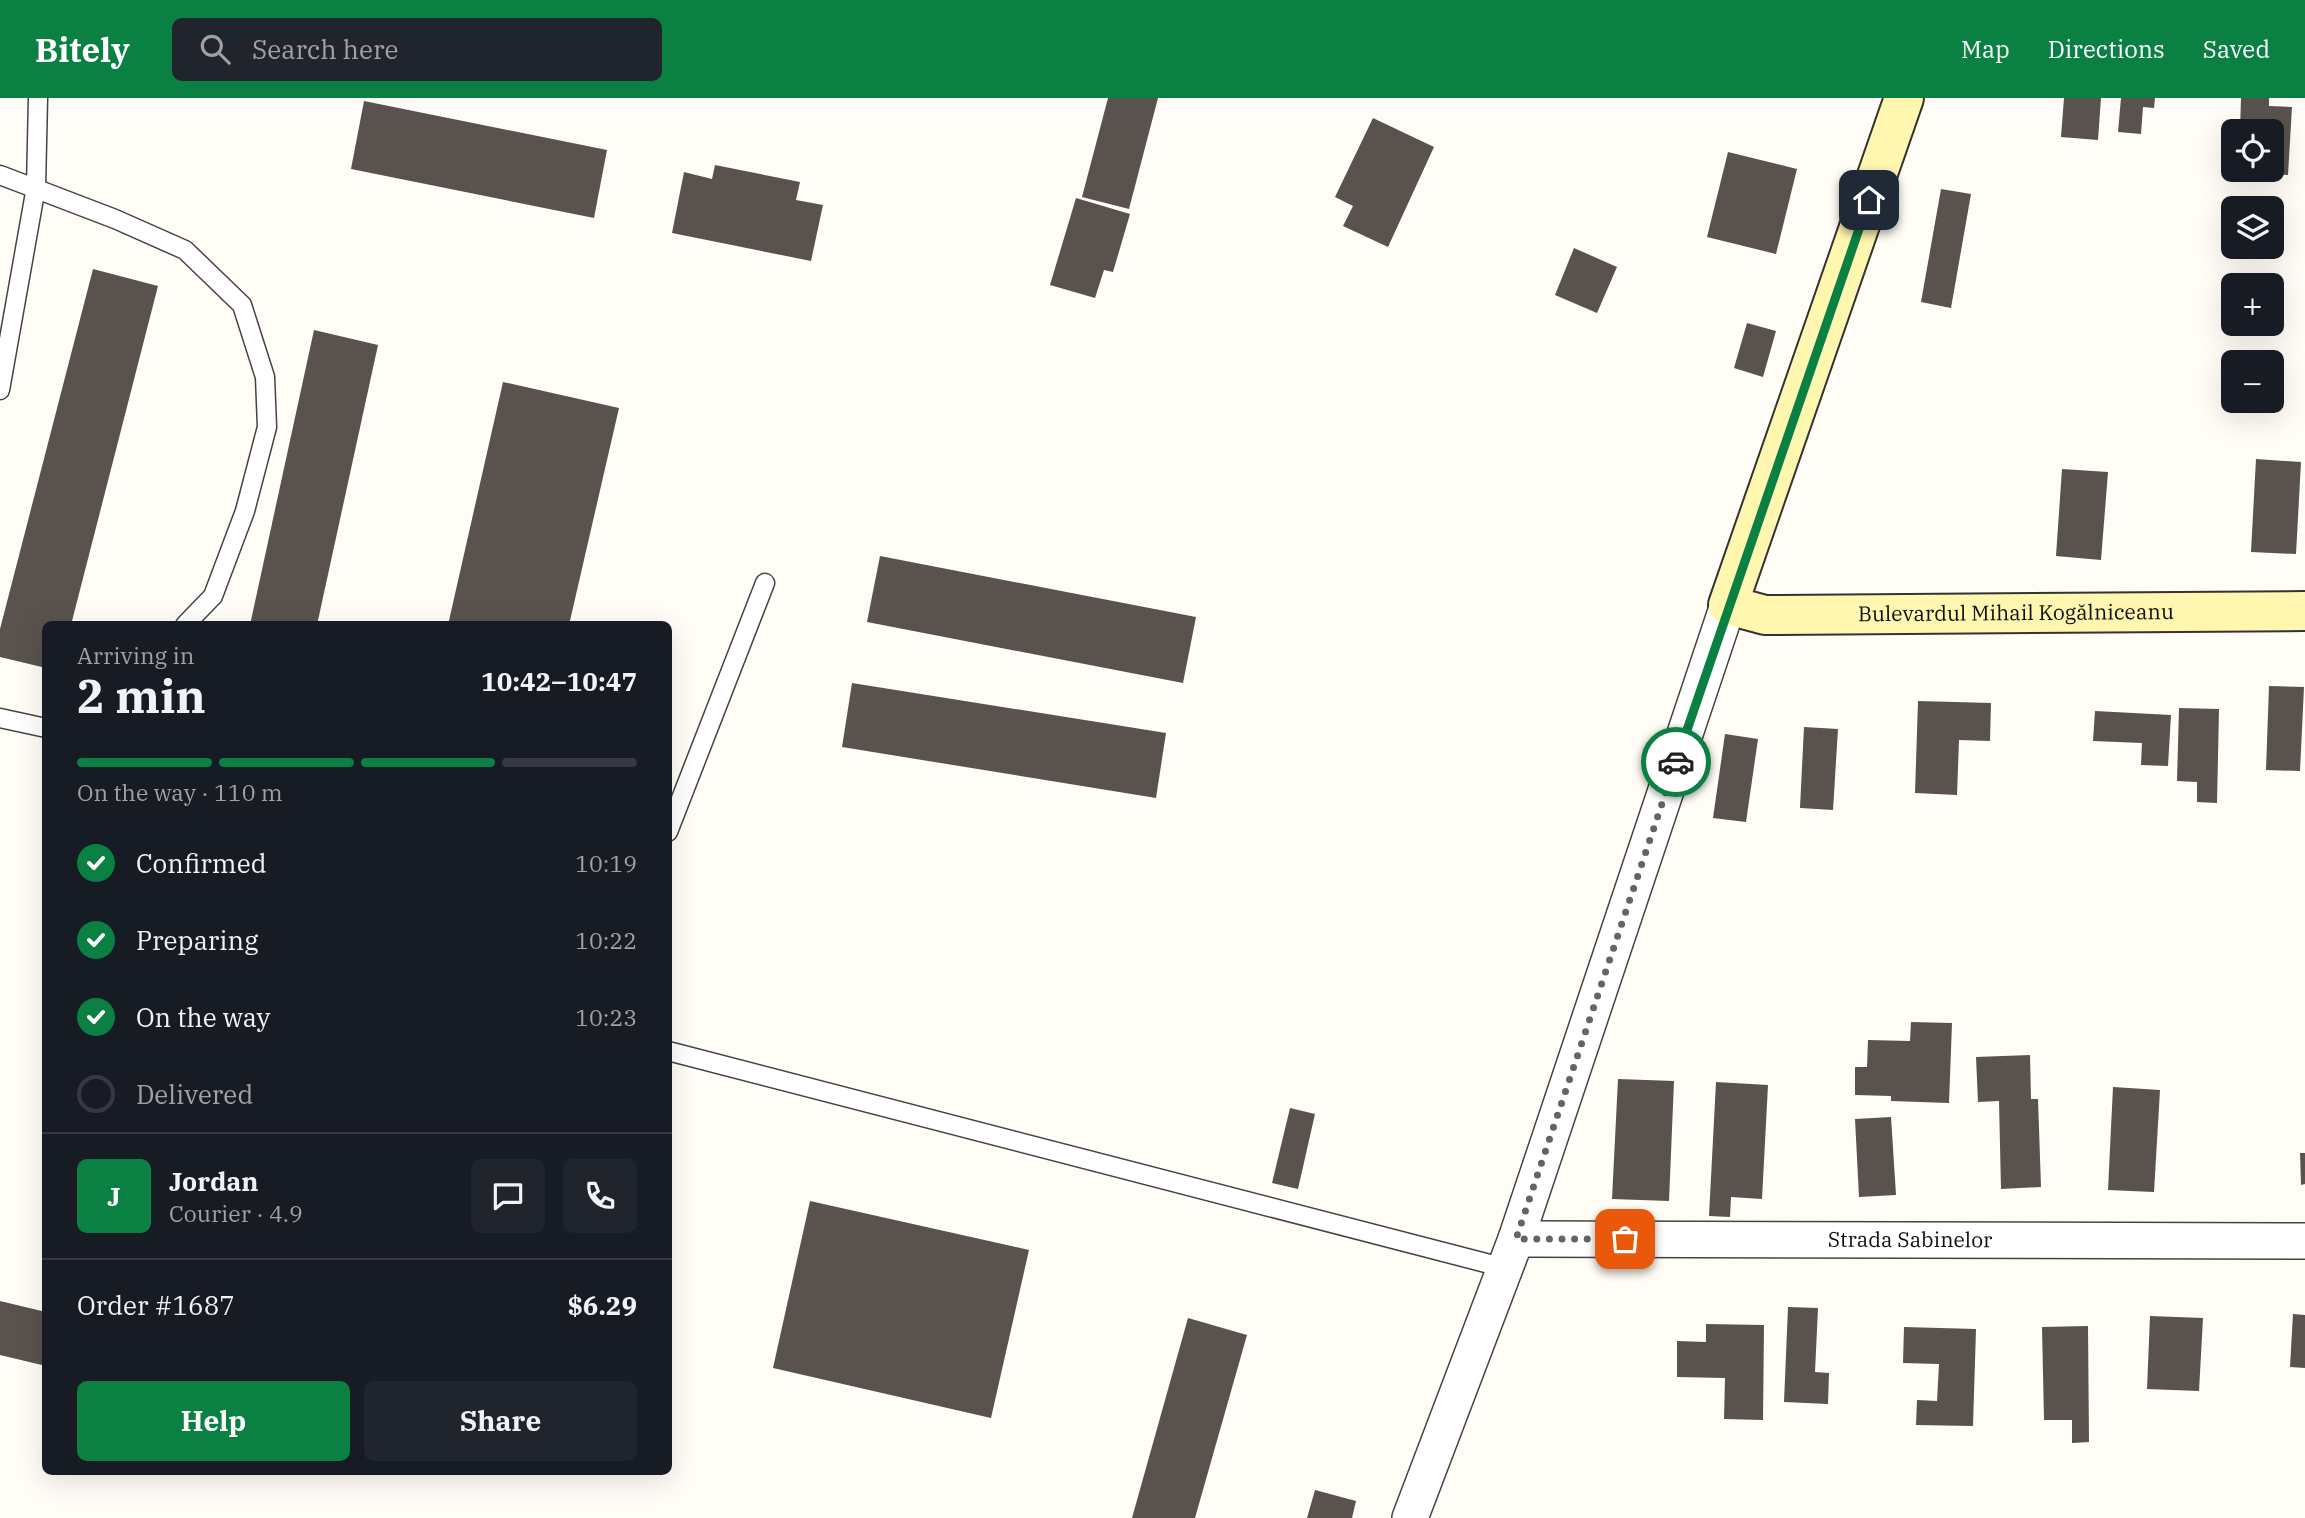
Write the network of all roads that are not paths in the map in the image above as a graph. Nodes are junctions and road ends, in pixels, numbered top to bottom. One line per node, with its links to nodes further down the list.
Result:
1 (38, 98): 4 (lane)
2 (1904, 98): 7 (main road)
3 (0, 175): 4 (lane)
4 (36, 187): 5 (lane); 9 (lane)
5 (0, 390)
6 (765, 583): 12 (lane)
7 (1728, 605): 8 (main road, Bulevardul Mihail Kogălniceanu); 15 (street)
8 (2305, 611)
9 (189, 621)
10 (0, 718): 11 (lane)
11 (42, 728)
12 (672, 822)
13 (672, 1052): 15 (lane)
14 (2305, 1241): 15 (street, Strada Sabinelor)
15 (1511, 1253): 16 (street)
16 (1410, 1518)

